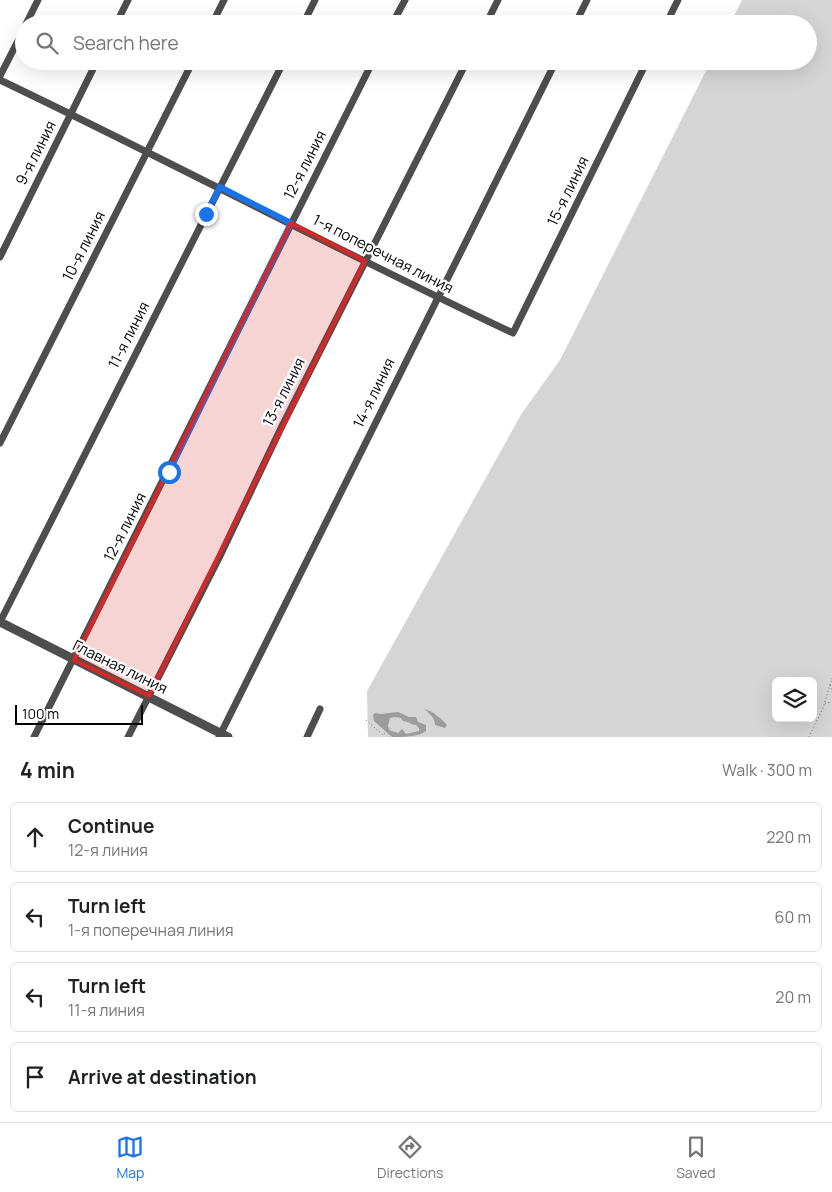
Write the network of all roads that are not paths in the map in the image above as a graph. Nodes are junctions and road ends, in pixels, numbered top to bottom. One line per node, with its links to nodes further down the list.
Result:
1 (38, 0): 9 (street)
2 (128, 0): 10 (street)
3 (224, 0): 11 (street)
4 (315, 0): 12 (street)
5 (404, 0): 13 (street)
6 (498, 0): 14 (street)
7 (587, 0): 15 (street)
8 (678, 0): 16 (street)
9 (30, 15)
10 (120, 15)
11 (216, 15)
12 (308, 15)
13 (396, 15)
14 (490, 15)
15 (580, 15)
16 (670, 15)
17 (15, 47): 25 (street)
18 (93, 70): 26 (street, 9-я линия)
19 (189, 70): 27 (street, 10-я линия)
20 (279, 70): 28 (street, 11-я линия)
21 (368, 70): 29 (street, 12-я линия)
22 (462, 70): 31 (street, 13-я линия)
23 (551, 70): 32 (street, 14-я линия)
24 (643, 70): 33 (street, 15-я линия)
25 (0, 78): 26 (street, 1-я поперечная линия)
26 (71, 114): 27 (street, 1-я поперечная линия); 30 (street, 9-я линия)
27 (148, 153): 28 (street, 1-я поперечная линия); 34 (street, 10-я линия)
28 (220, 187): 29 (street, 1-я поперечная линия); 35 (street, 11-я линия)
29 (291, 223): 31 (street, 1-я поперечная линия); 36 (street, 12-я линия)
30 (0, 257)
31 (365, 261): 32 (street, 1-я поперечная линия); 37 (street, 13-я линия)
32 (437, 297): 33 (street, 1-я поперечная линия); 39 (street, 14-я линия)
33 (513, 333)
34 (0, 443)
35 (0, 622): 36 (street, Главная линия)
36 (74, 660): 37 (street, Главная линия); 40 (street, 12-я линия)
37 (148, 696): 39 (street, Главная линия); 41 (street, 13-я линия)
38 (320, 709): 42 (street)
39 (222, 736)
40 (34, 737)
41 (128, 737)
42 (307, 737)

